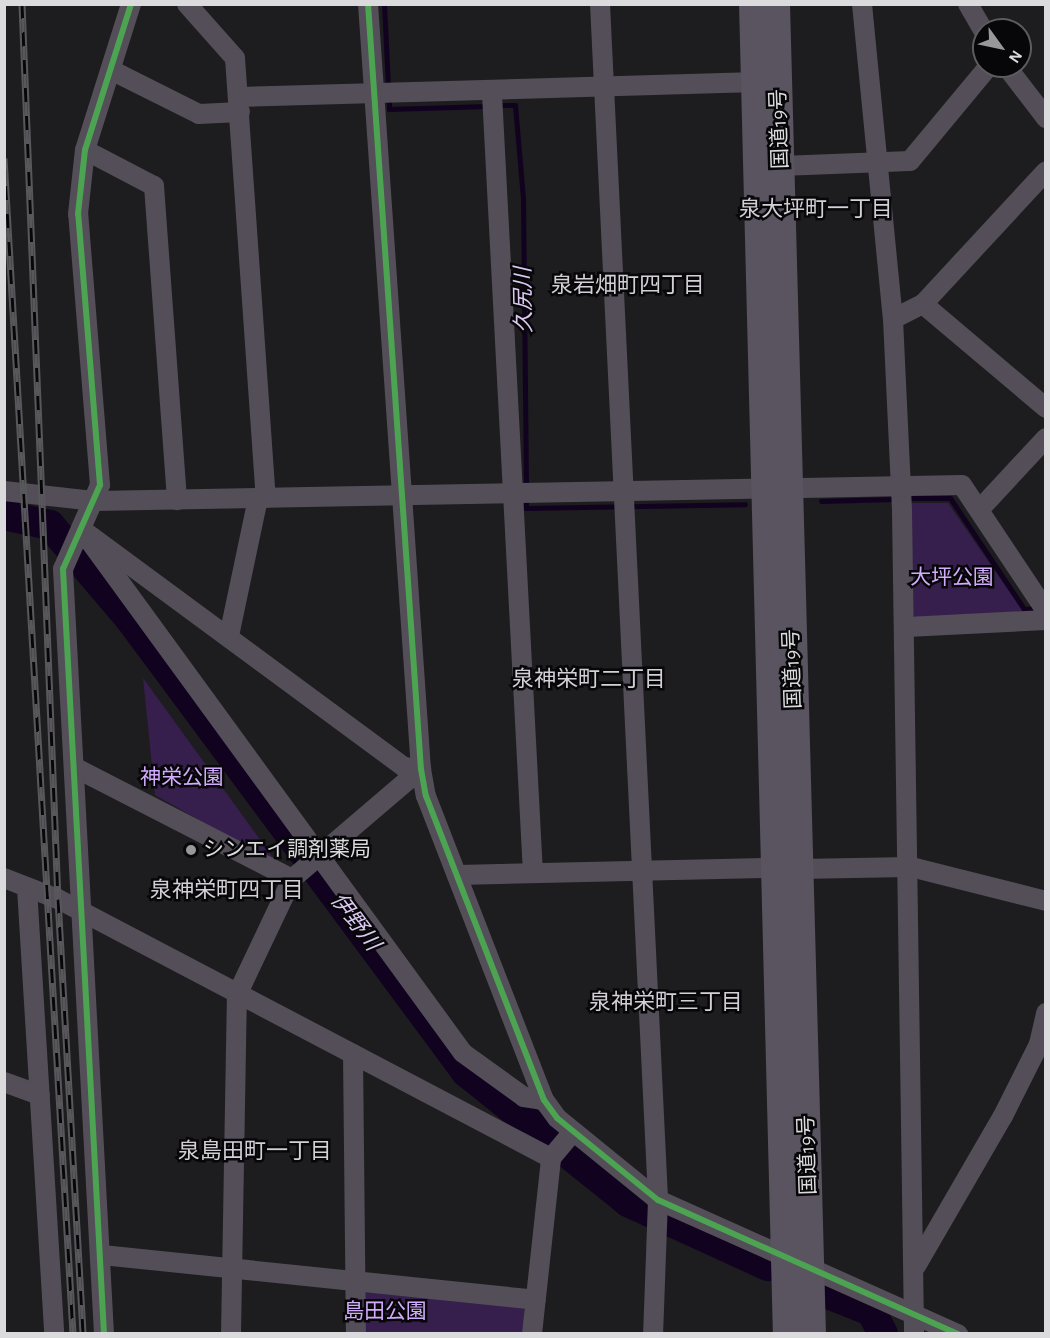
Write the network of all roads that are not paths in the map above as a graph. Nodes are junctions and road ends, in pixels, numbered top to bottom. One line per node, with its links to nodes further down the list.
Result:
1 (130, 4): 10 (street)
2 (188, 4): 17 (street)
3 (368, 4): 16 (street)
4 (600, 4): 14 (street)
5 (753, 4): 13 (highway, 国道19号)
6 (776, 4): 21 (highway, 国道19号)
7 (862, 4): 20 (street)
8 (968, 4): 9 (street)
9 (976, 18)
10 (111, 70): 17 (street); 19 (street)
11 (979, 78): 20 (street)
12 (1015, 78): 18 (street)
13 (758, 82): 14 (street); 29 (highway, 国道19号)
14 (604, 90): 15 (street); 28 (street)
15 (492, 94): 16 (street); 31 (street)
16 (373, 95): 17 (street); 32 (street)
17 (240, 104): 33 (street)
18 (1046, 118)
19 (86, 150): 34 (street); 35 (street)
20 (877, 163): 21 (street); 24 (street)
21 (781, 165): 29 (highway, 国道19号)
22 (1046, 171): 23 (street)
23 (923, 304): 24 (street); 25 (street)
24 (893, 319): 27 (street)
25 (1046, 408)
26 (1046, 438): 36 (street)
27 (899, 484): 29 (street); 36 (street); 40 (street)
28 (624, 490): 29 (street); 31 (street); 47 (street)
29 (777, 490): 46 (highway, 国道19号)
30 (4, 491): 35 (street)
31 (514, 493): 32 (street); 48 (street)
32 (399, 496): 33 (street); 43 (street)
33 (262, 498): 34 (street); 41 (street)
34 (177, 500): 35 (street)
35 (95, 501): 37 (street)
36 (979, 510): 38 (street)
37 (81, 529): 41 (street); 42 (street); 44 (street)
38 (1041, 604)
39 (1046, 620): 40 (street)
40 (907, 627): 45 (street)
41 (229, 636): 43 (street)
42 (74, 767): 51 (street); 54 (street)
43 (421, 769): 44 (street); 49 (street)
44 (317, 858): 51 (street); 60 (street)
45 (911, 867): 46 (street); 53 (street); 66 (street)
46 (788, 869): 47 (street); 65 (highway, 国道19号); 67 (highway, 国道19号)
47 (643, 872): 48 (street); 63 (street)
48 (533, 873): 49 (street)
49 (458, 875): 60 (street)
50 (4, 878): 52 (street)
51 (292, 879): 55 (street)
52 (27, 888): 54 (street); 59 (street)
53 (1046, 901)
54 (81, 914): 55 (street); 64 (street)
55 (237, 995): 57 (street); 68 (street)
56 (1046, 1013): 66 (street)
57 (353, 1054): 62 (street); 69 (street)
58 (4, 1082): 59 (street)
59 (40, 1095): 72 (street)
60 (544, 1100): 61 (street)
61 (573, 1132): 62 (street); 63 (street)
62 (551, 1158): 70 (street)
63 (658, 1200): 65 (street); 77 (street)
64 (102, 1255): 68 (street); 73 (street)
65 (786, 1256): 67 (street); 78 (highway, 国道19号)
66 (916, 1266): 71 (street)
67 (811, 1267): 71 (street); 79 (highway, 国道19号)
68 (232, 1268): 69 (street); 74 (street)
69 (356, 1280): 70 (street); 75 (street)
70 (536, 1300): 76 (street)
71 (915, 1326): 80 (street)
72 (54, 1334)
73 (104, 1334)
74 (231, 1334)
75 (356, 1334)
76 (532, 1334)
77 (654, 1334)
78 (787, 1334)
79 (812, 1334)
80 (958, 1334)

